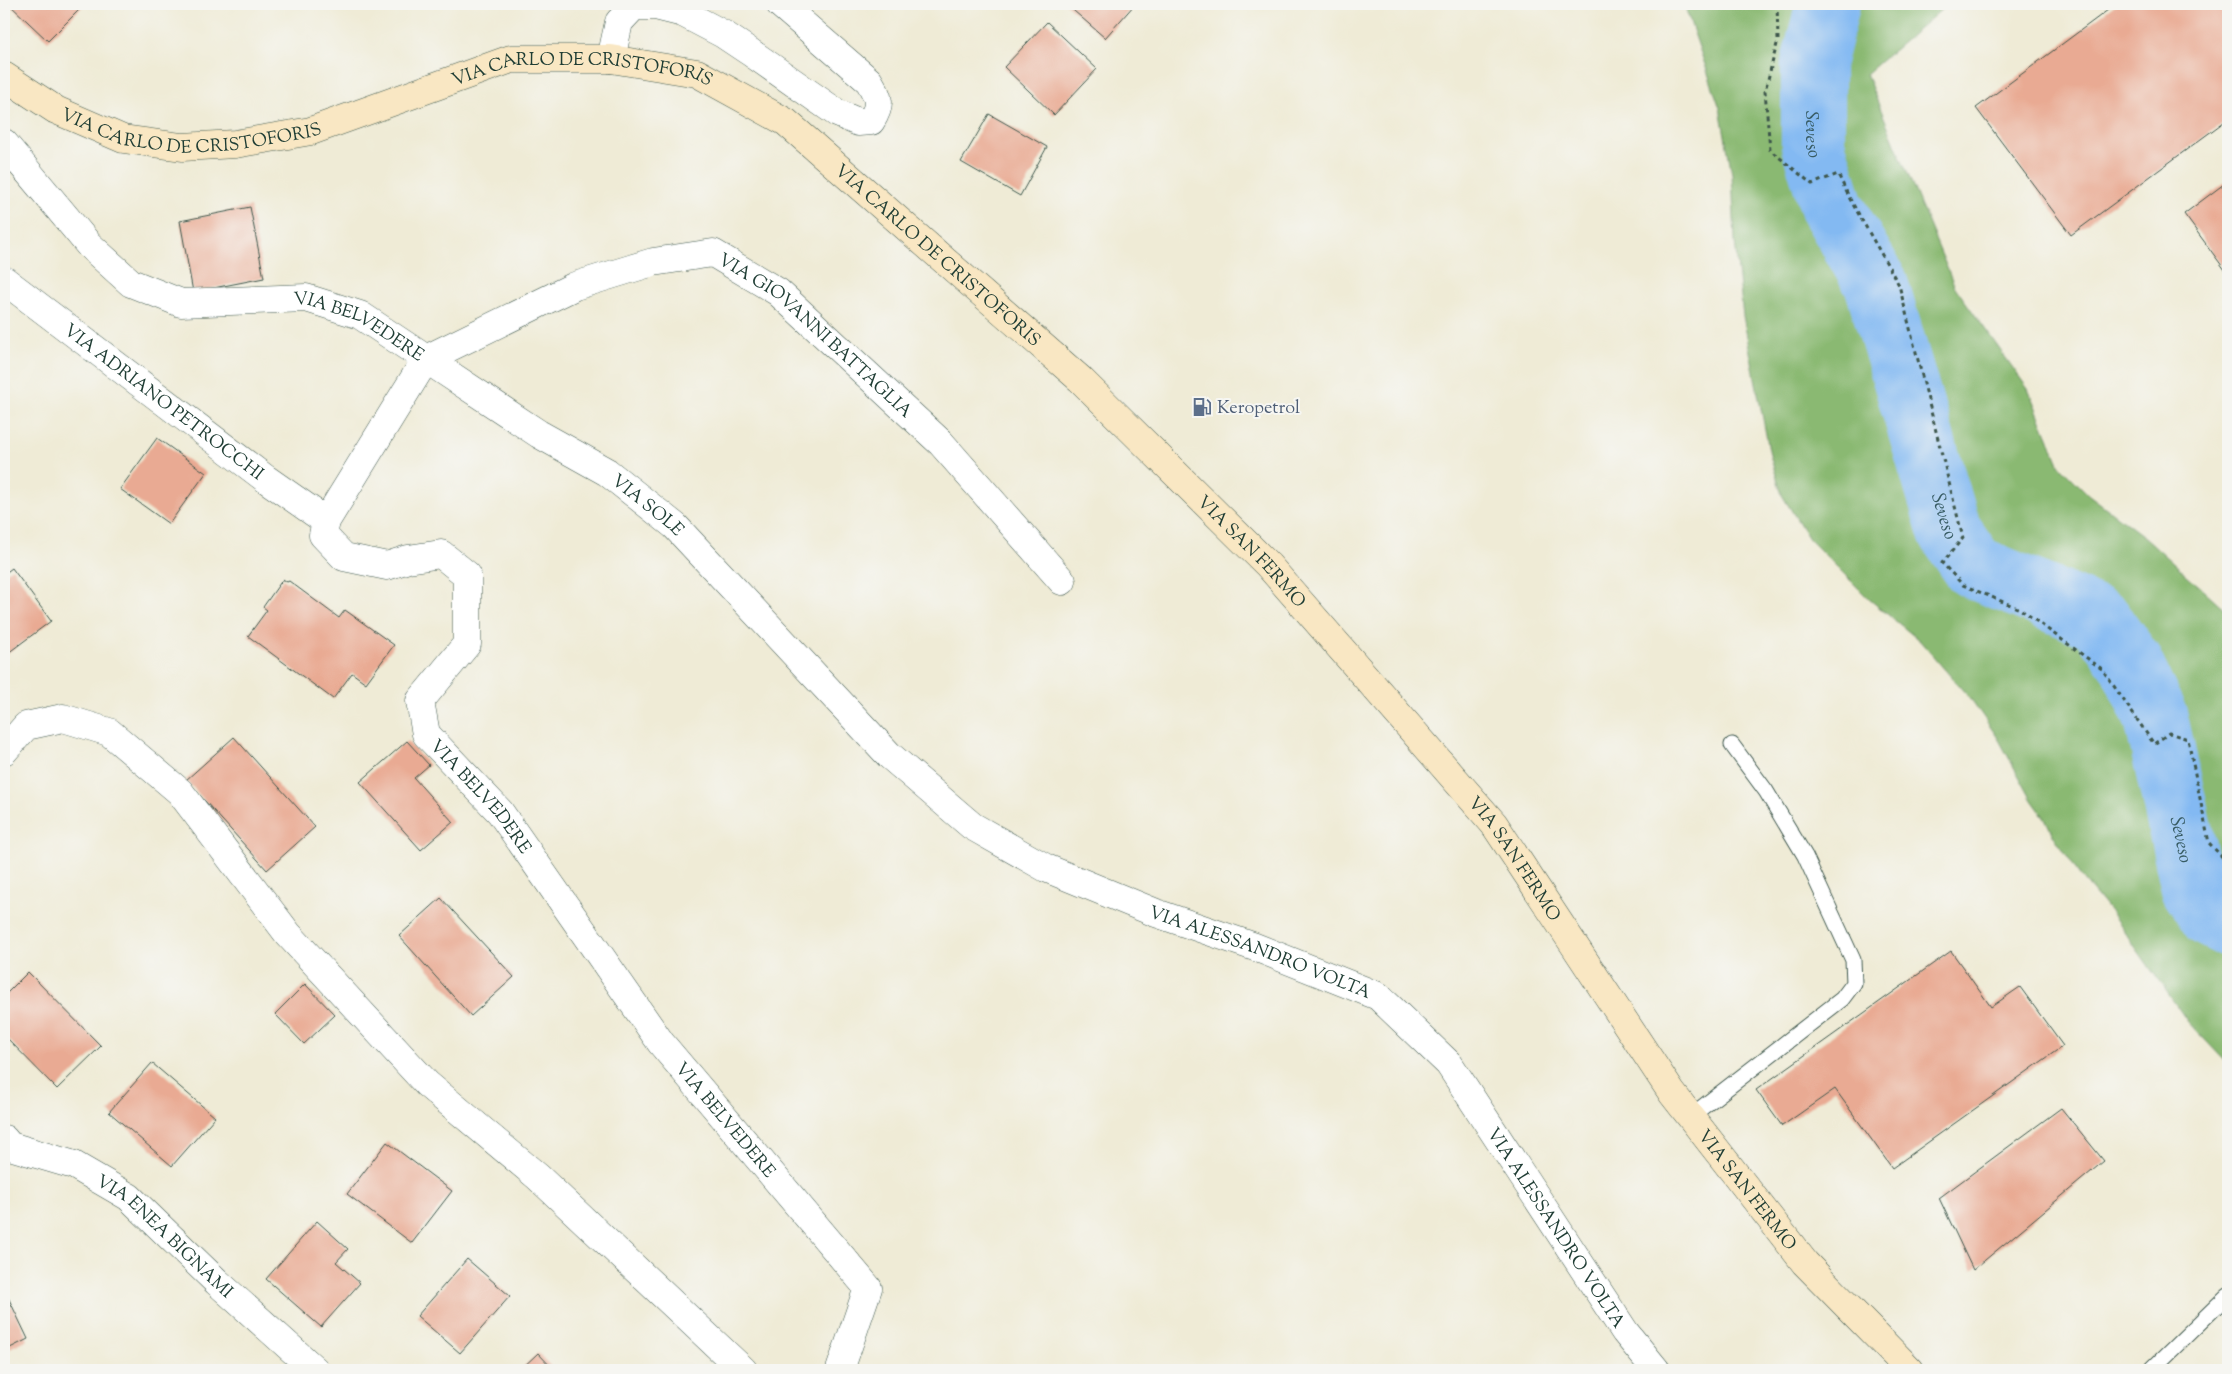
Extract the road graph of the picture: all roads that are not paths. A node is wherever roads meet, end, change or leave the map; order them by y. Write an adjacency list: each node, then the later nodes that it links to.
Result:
1 (780, 4): 2 (street)
2 (611, 59): 3 (main road, VIA CARLO DE CRISTOFORIS); 7 (main road, VIA CARLO DE CRISTOFORIS)
3 (4, 76)
4 (4, 143): 6 (street, VIA BELVEDERE)
5 (4, 280): 8 (street, VIA ADRIANO PETROCCHI)
6 (426, 360): 8 (street, VIA BELVEDERE); 9 (street, VIA GIOVANNI BATTAGLIA); 10 (street, VIA SOLE)
7 (1080, 379): 13 (main road, VIA SAN FERMO)
8 (326, 521): 18 (street, VIA BELVEDERE)
9 (1062, 581)
10 (833, 696): 19 (street, VIA ALESSANDRO VOLTA)
11 (1732, 745): 13 (lane)
12 (4, 752): 17 (street)
13 (1691, 1116): 20 (main road, VIA SAN FERMO)
14 (6, 1144): 16 (street, VIA ENEA BIGNAMI)
15 (2228, 1295): 21 (lane)
16 (312, 1367)
17 (743, 1370)
18 (840, 1370)
19 (1656, 1370)
20 (1910, 1370)
21 (2151, 1370)

